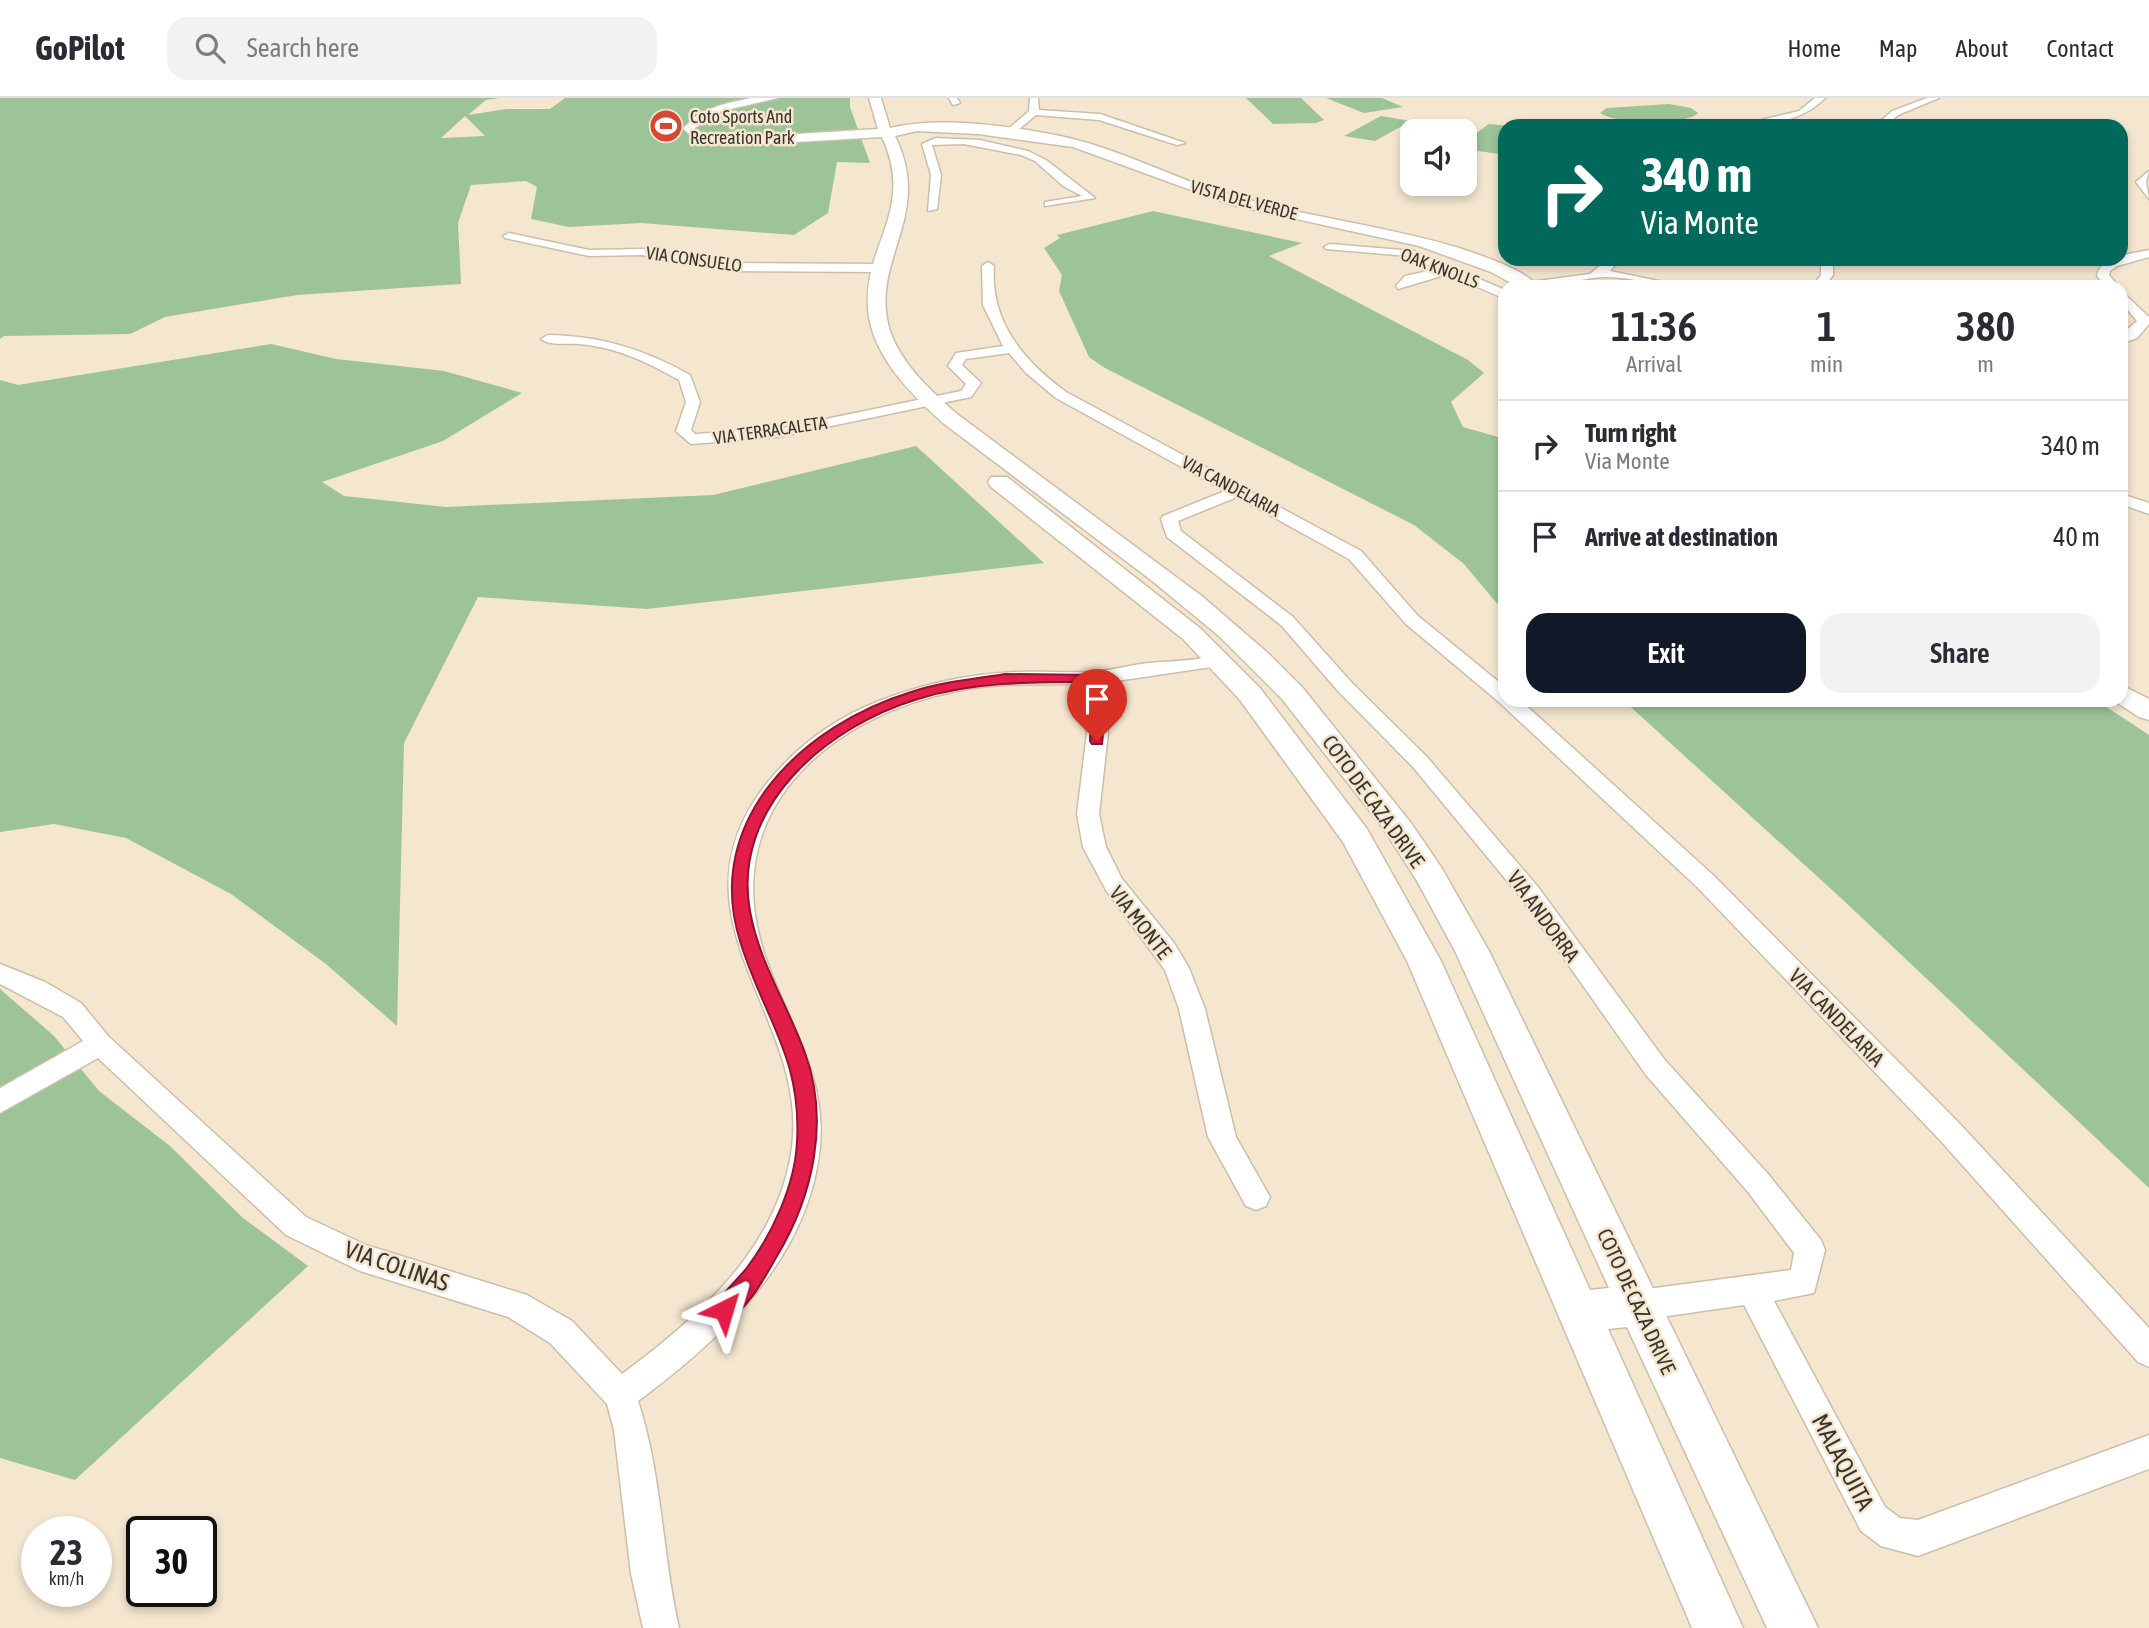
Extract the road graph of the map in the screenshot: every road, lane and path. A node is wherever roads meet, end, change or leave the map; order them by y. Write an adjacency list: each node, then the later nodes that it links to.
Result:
1 (774, 98): 10 (street)
2 (863, 98): 11 (main road, COTO DE CAZA DRIVE)
3 (875, 98): 11 (main road, COTO DE CAZA DRIVE)
4 (1034, 98): 7 (street)
5 (1821, 98): 8 (street)
6 (1935, 98): 9 (street)
7 (1034, 112): 12 (street); 14 (street)
8 (1774, 119)
9 (1888, 119)
10 (689, 128): 11 (main road, VISTA DEL VERDE)
11 (882, 131): 12 (main road, VISTA DEL VERDE); 16 (main road, COTO DE CAZA DRIVE); 29 (main road, COTO DE CAZA DRIVE)
12 (1010, 132): 13 (main road, VISTA DEL VERDE)
13 (1061, 141): 15 (street); 32 (main road, VISTA DEL VERDE)
14 (1180, 143)
15 (1022, 153): 19 (street); 20 (street)
16 (882, 166)
17 (2149, 174): 18 (street)
18 (2149, 196)
19 (1049, 204)
20 (932, 209)
21 (509, 236): 25 (street, VIA CONSUELO)
22 (1330, 247): 30 (street, OAK KNOLLS)
23 (2149, 253): 24 (street)
24 (2128, 259)
25 (863, 261): 29 (street, VIA CONSUELO); 37 (main road)
26 (988, 266): 43 (street, VIA CANDELARIA)
27 (1608, 266): 31 (street)
28 (2109, 266): 35 (street)
29 (881, 268): 45 (main road, COTO DE CAZA DRIVE)
30 (1450, 270): 36 (street); 38 (street, OAK KNOLLS)
31 (1602, 273): 33 (street); 34 (street)
32 (1518, 280)
33 (1578, 280)
34 (1642, 280)
35 (2107, 280)
36 (1402, 286)
37 (857, 289)
38 (1498, 292)
39 (2128, 301): 40 (street)
40 (2146, 318): 41 (street)
41 (2128, 337)
42 (548, 339): 46 (street, VIA TERRACALETA)
43 (1011, 349): 45 (street, VIA TERRACALETA); 47 (street, VIA CANDELARIA)
44 (872, 358): 45 (main road, COTO DE CAZA DRIVE)
45 (921, 402): 46 (street, VIA TERRACALETA); 50 (main road, COTO DE CAZA DRIVE); 61 (main road, COTO DE CAZA DRIVE)
46 (853, 417)
47 (1239, 491): 52 (street, VIA CANDELARIA); 60 (street, VIA ANDORRA)
48 (2128, 502): 49 (street)
49 (2149, 509)
50 (1211, 654): 51 (street); 62 (main road, COTO DE CAZA DRIVE)
51 (1092, 678): 59 (street, VIA MONTE); 64 (street)
52 (1498, 692)
53 (2128, 698): 55 (main road)
54 (1515, 707): 63 (street, VIA CANDELARIA)
55 (2149, 711)
56 (0, 974): 57 (street, VIA COLINAS)
57 (100, 1044): 58 (street); 64 (street, VIA COLINAS)
58 (0, 1102)
59 (1256, 1197)
60 (1753, 1292): 61 (street, VIA ANDORRA); 65 (street, MALAQUITA)
61 (1640, 1305): 62 (main road); 68 (main road, COTO DE CAZA DRIVE)
62 (1577, 1312): 67 (main road, COTO DE CAZA DRIVE)
63 (2149, 1351)
64 (620, 1395): 66 (street, VIA COLINAS)
65 (2149, 1452)
66 (662, 1628)
67 (1717, 1628)
68 (1793, 1628)

